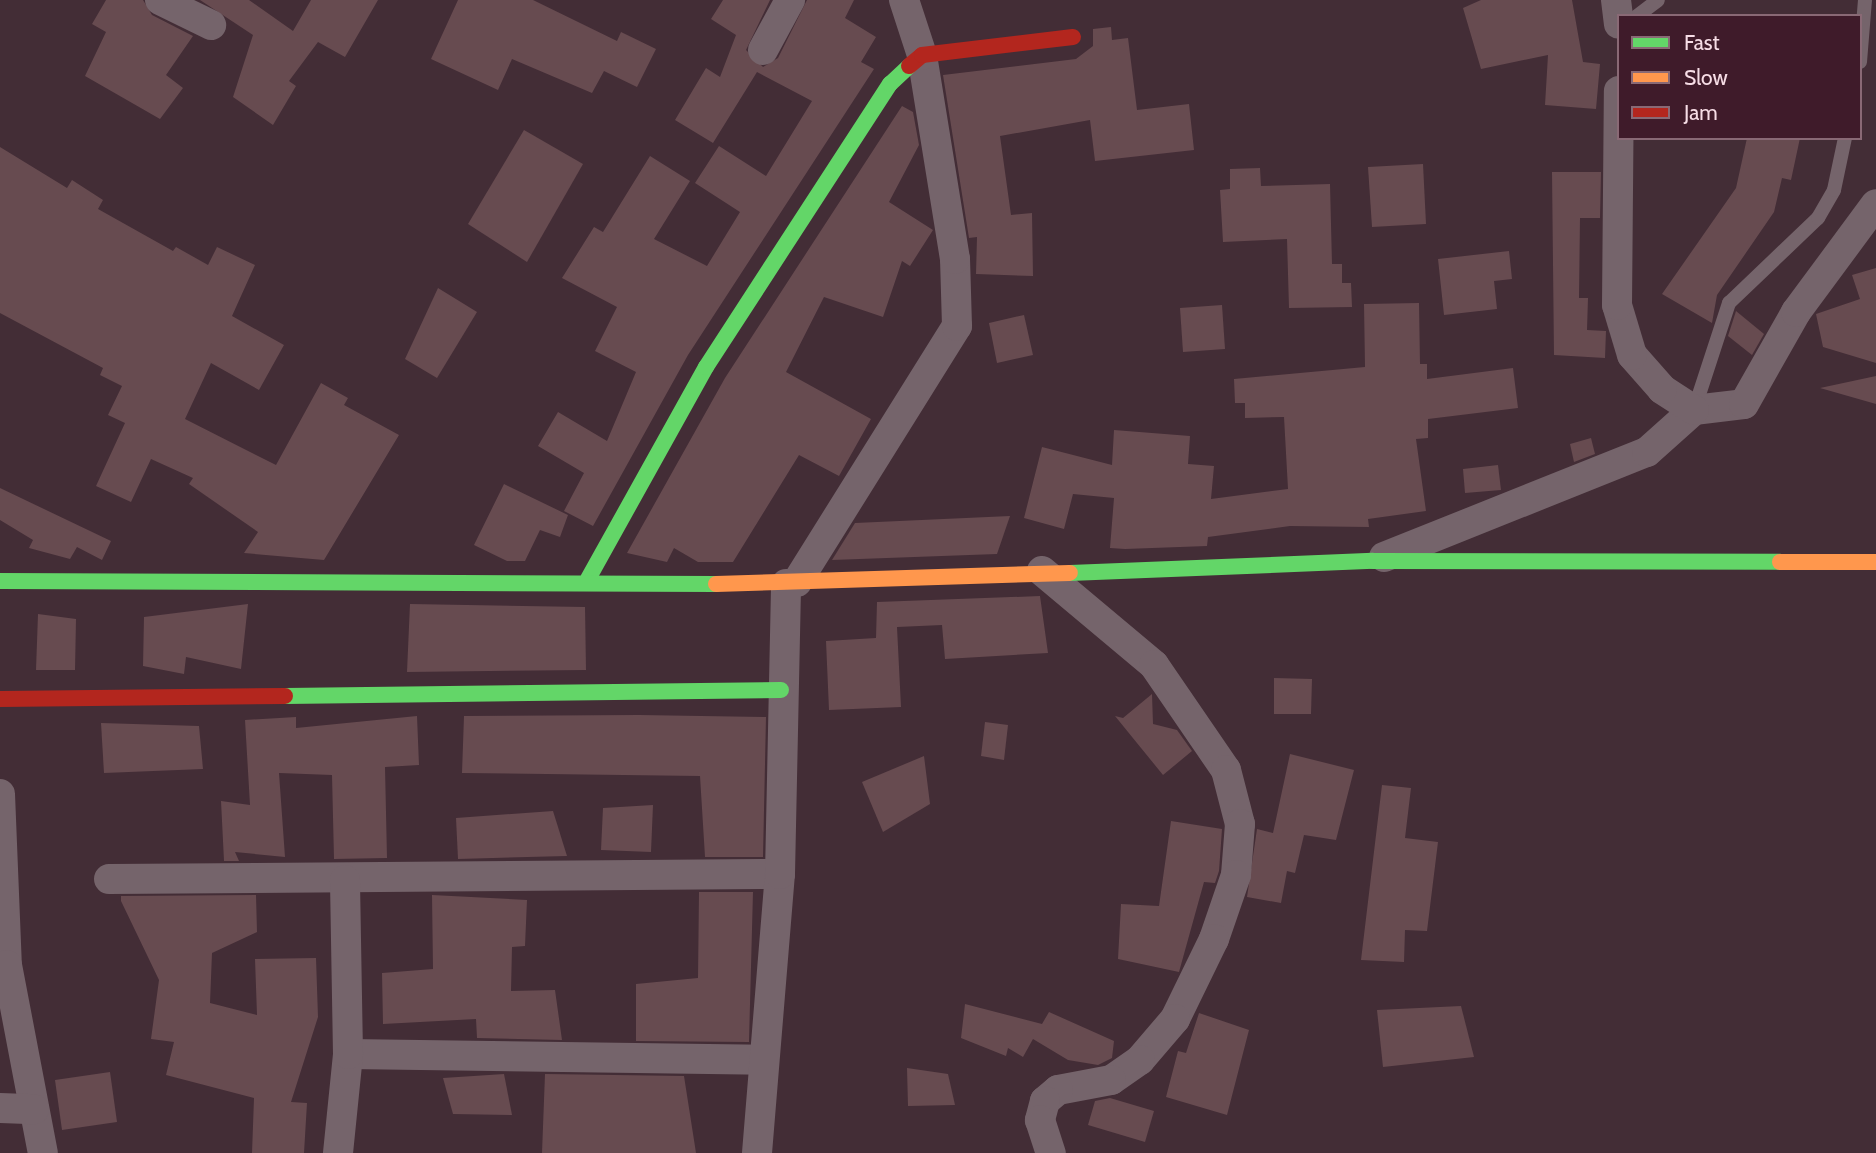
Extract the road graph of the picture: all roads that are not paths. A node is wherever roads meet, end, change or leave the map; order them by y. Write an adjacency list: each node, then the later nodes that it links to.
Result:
1 (160, 0): 7 (street)
2 (790, 0): 10 (street)
3 (904, 0): 11 (street)
4 (1658, 0): 6 (lane)
5 (1865, 0): 9 (lane)
6 (1640, 14)
7 (211, 25)
8 (1073, 37): 11 (street)
9 (1862, 37)
10 (762, 50)
11 (922, 55): 19 (street); 21 (street)
12 (1619, 140): 15 (street)
13 (1845, 140): 15 (lane)
14 (1876, 204): 15 (street)
15 (1694, 410): 16 (street)
16 (1373, 561): 17 (street); 18 (street)
17 (1876, 562)
18 (1042, 571): 21 (street); 36 (street)
19 (588, 579): 20 (street); 21 (street)
20 (0, 581)
21 (792, 583): 22 (street)
22 (781, 690): 23 (street); 25 (street)
23 (0, 699)
24 (0, 794): 28 (street)
25 (780, 874): 27 (street); 30 (street)
26 (109, 879): 27 (street)
27 (345, 880): 29 (street)
28 (4, 965): 32 (street)
29 (348, 1054): 30 (street); 34 (street)
30 (763, 1060): 35 (street)
31 (0, 1108): 32 (street)
32 (34, 1109): 33 (street)
33 (43, 1153)
34 (338, 1153)
35 (757, 1153)
36 (1051, 1153)

